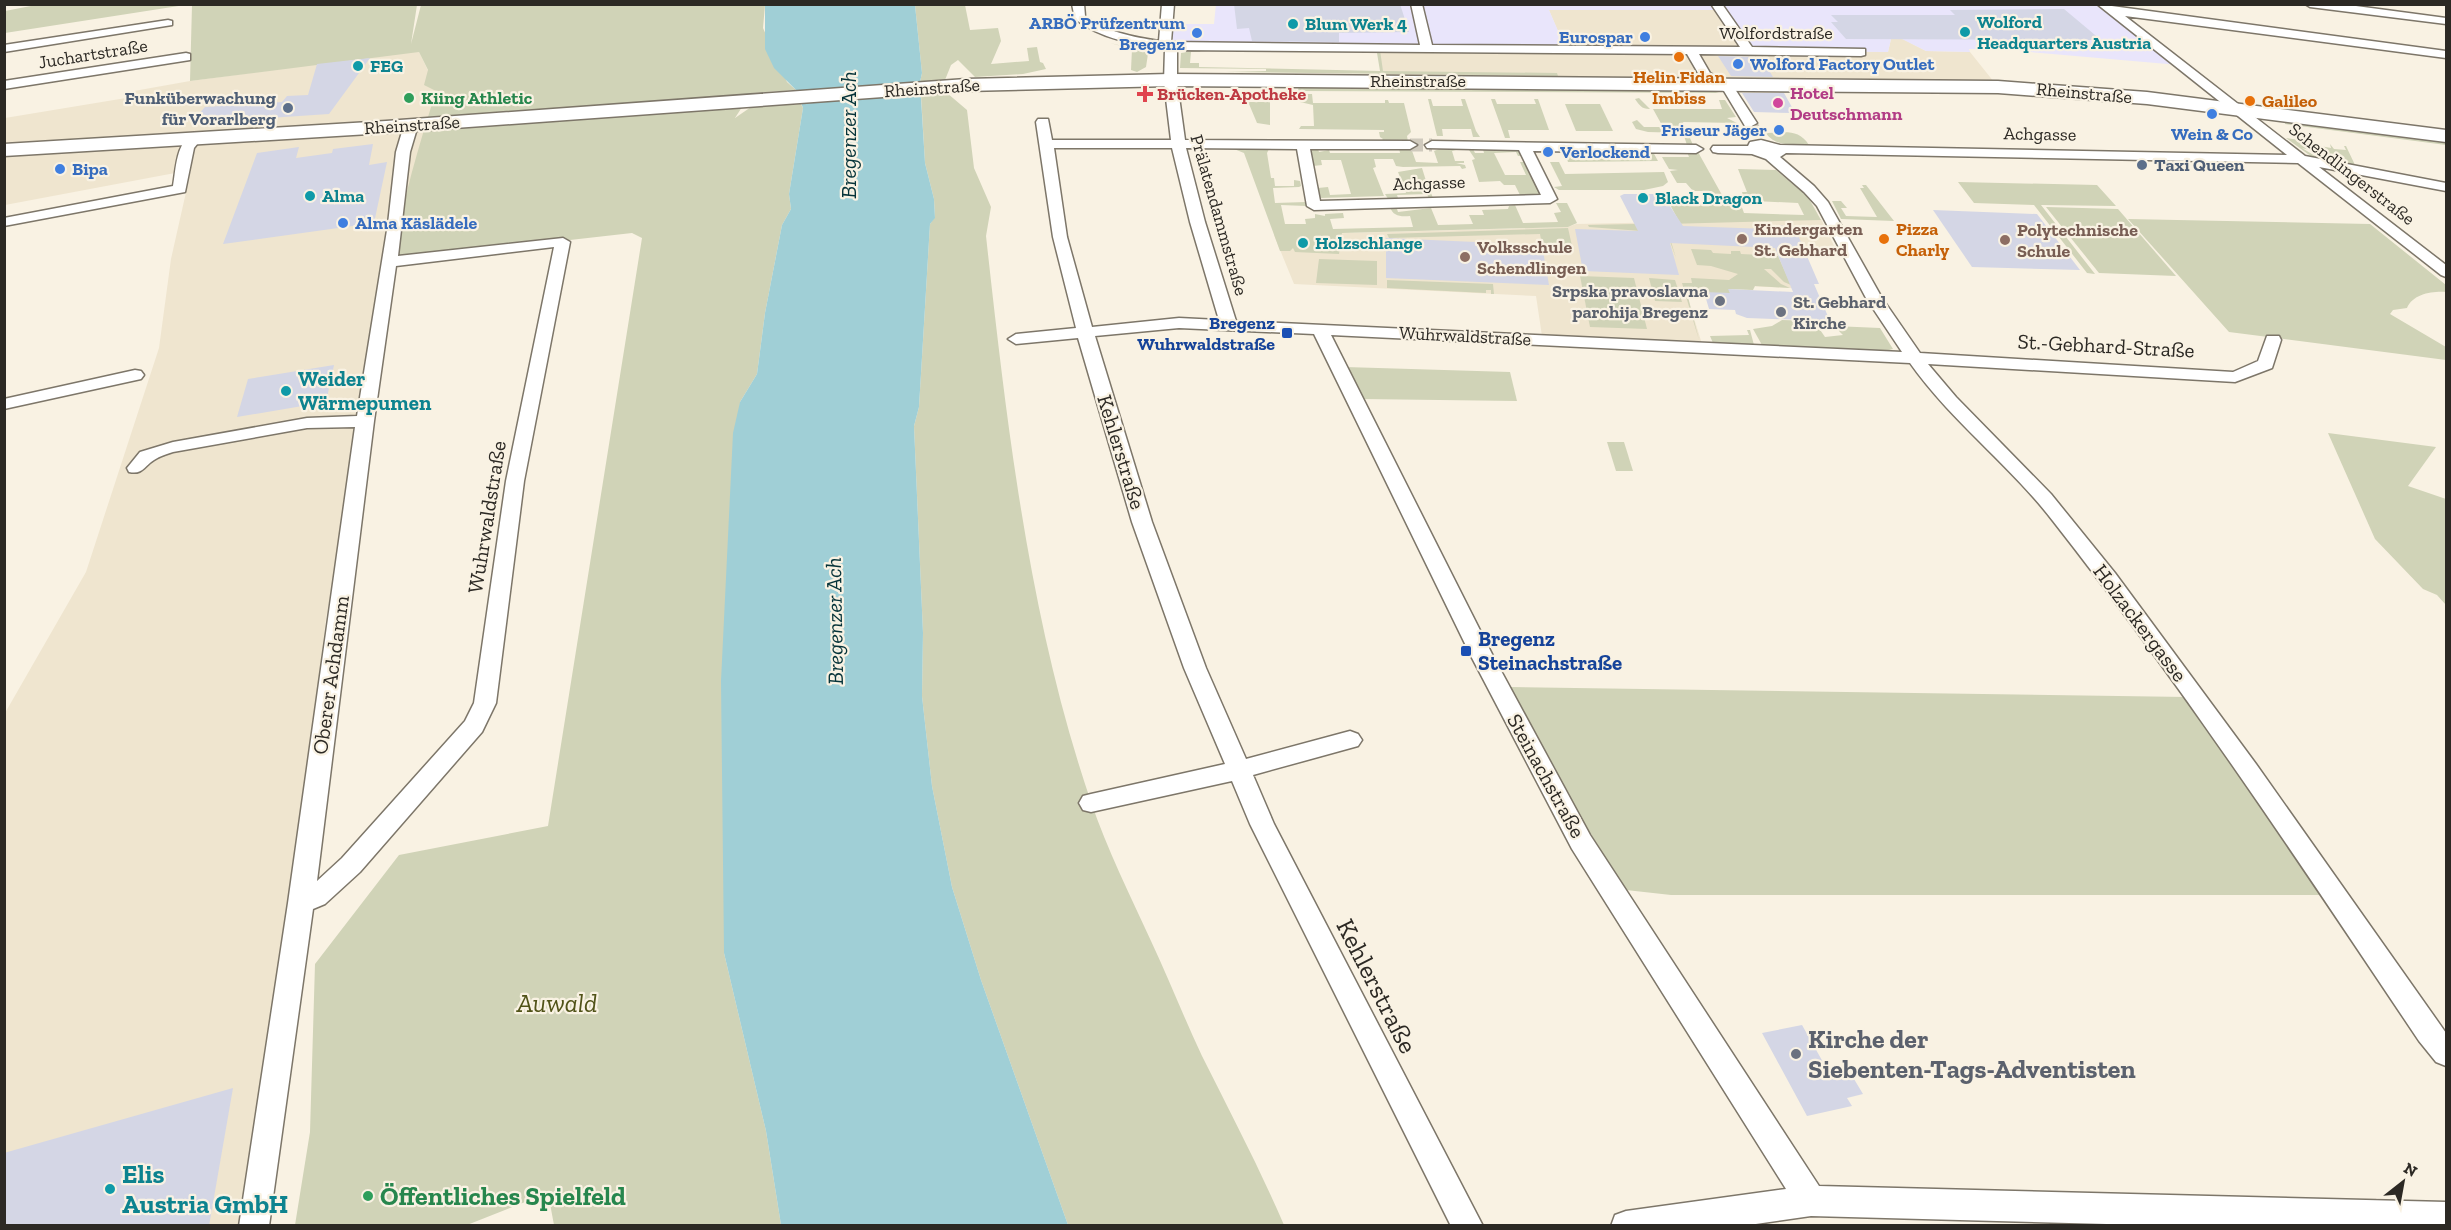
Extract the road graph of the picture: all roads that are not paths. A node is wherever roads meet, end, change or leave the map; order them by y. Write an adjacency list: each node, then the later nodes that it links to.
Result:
1 (1078, 4): 9 (street, Rheinstraße)
2 (1168, 4): 9 (street)
3 (1416, 4): 10 (street)
4 (1716, 4): 13 (street)
5 (2310, 4): 7 (street)
6 (2106, 8): 15 (street); 20 (street, Schendlingerstraße)
7 (2446, 21)
8 (168, 23): 11 (street)
9 (1168, 45): 10 (street, Rheinstraße); 17 (street, Prälatendammstraße)
10 (1427, 48): 12 (street, Rheinstraße)
11 (4, 49)
12 (1691, 50): 13 (street, Wolfordstraße); 18 (street)
13 (1748, 51): 14 (street, Wolfordstraße)
14 (1861, 51)
15 (2446, 54)
16 (186, 57): 19 (street, Juchartstraße)
17 (1170, 80): 18 (main road, Rheinstraße); 21 (main road, Rheinstraße); 26 (street, Prälatendammstraße)
18 (1718, 83): 20 (main road, Rheinstraße); 25 (street)
19 (4, 85)
20 (2234, 108): 23 (main road, Rheinstraße); 34 (street, Schendlingerstraße)
21 (411, 125): 24 (main road, Rheinstraße); 37 (street, Oberer Achdamm)
22 (1045, 133): 26 (street, Achgasse); 41 (street, Kehlerstraße)
23 (2446, 136)
24 (195, 138): 33 (main road, Rheinstraße); 36 (street)
25 (1759, 139): 32 (street, Achgasse); 34 (street, Achgasse); 44 (street, Holzackergasse)
26 (1177, 145): 27 (street, Achgasse); 39 (street, Prälatendammstraße)
27 (1303, 145): 28 (street, Achgasse); 30 (street, Achgasse)
28 (1410, 145)
29 (1432, 145): 30 (street, Achgasse)
30 (1524, 147): 31 (street, Achgasse)
31 (1696, 149)
32 (1718, 149)
33 (4, 150)
34 (2301, 159): 35 (street, Achgasse); 38 (street, Schendlingerstraße)
35 (2446, 187)
36 (4, 222)
37 (389, 262): 47 (street, Oberer Achdamm); 52 (street, Wuhrwaldstraße)
38 (2446, 272)
39 (1229, 325): 40 (street, Wuhrwaldstraße); 41 (street, Wuhrwaldstraße)
40 (1320, 330): 44 (street, Wuhrwaldstraße); 54 (street, Steinachstraße)
41 (1085, 332): 42 (street, Wuhrwaldstraße); 50 (street, Kehlerstraße)
42 (1016, 339)
43 (2273, 340): 44 (street, St.-Gebhard-Straße)
44 (1915, 358): 53 (street, Holzackergasse)
45 (135, 375): 46 (street)
46 (4, 404)
47 (365, 421): 48 (street); 52 (street, Oberer Achdamm)
48 (136, 468)
49 (1350, 740): 50 (street)
50 (1239, 770): 51 (street); 58 (street, Kehlerstraße)
51 (1092, 803)
52 (301, 903): 57 (street, Oberer Achdamm)
53 (2446, 1053)
54 (1811, 1201): 55 (street); 56 (street)
55 (2446, 1217)
56 (1734, 1218): 59 (street)
57 (254, 1226)
58 (1468, 1226)
59 (1626, 1226)

